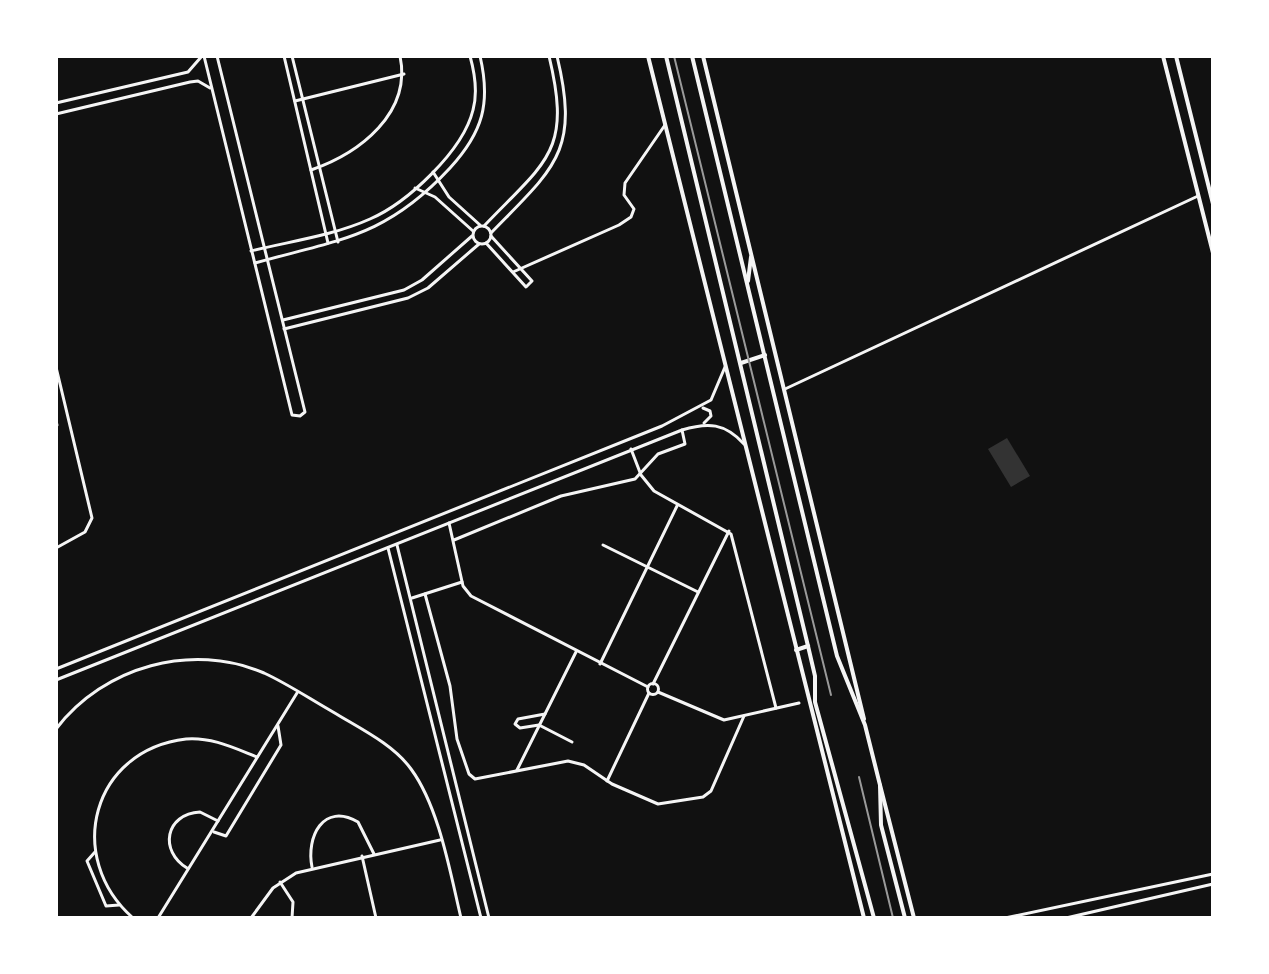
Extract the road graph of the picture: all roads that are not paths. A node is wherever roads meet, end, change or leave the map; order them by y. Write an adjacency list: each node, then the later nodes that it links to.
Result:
1 (203, 56): 19 (street); 22 (street)
2 (217, 56): 44 (street)
3 (284, 56): 21 (street)
4 (292, 56): 20 (street)
5 (400, 56): 18 (street)
6 (470, 56): 17 (street)
7 (480, 56): 16 (street)
8 (549, 56): 25 (street)
9 (557, 56): 26 (street)
10 (648, 56): 24 (main road)
11 (666, 56): 59 (main road)
12 (692, 56): 52 (main road)
13 (703, 56): 47 (main road)
14 (1163, 56): 33 (main road)
15 (1176, 56): 34 (main road)
16 (482, 64): 17 (street); 30 (street)
17 (473, 66): 29 (street)
18 (404, 74): 20 (street); 27 (street)
19 (212, 90): 23 (street); 45 (street)
20 (303, 99): 21 (street); 27 (street)
21 (294, 101): 28 (street)
22 (56, 103)
23 (56, 114)
24 (665, 125): 50 (street); 58 (main road)
25 (554, 143): 26 (street); 35 (street)
26 (562, 146): 39 (street)
27 (319, 167): 28 (street); 36 (street)
28 (311, 170): 37 (street)
29 (433, 171): 30 (street); 31 (street)
30 (438, 181): 32 (street); 35 (street)
31 (415, 188): 32 (street); 36 (street)
32 (427, 193): 38 (street); 40 (street)
33 (1198, 196): 46 (main road); 61 (street)
34 (1213, 204)
35 (482, 226): 38 (street); 39 (street)
36 (335, 232): 37 (street); 40 (street)
37 (326, 234): 43 (street); 44 (street)
38 (473, 234): 42 (street); 53 (street)
39 (491, 234): 41 (street); 50 (street)
40 (338, 242): 43 (street)
41 (486, 243): 42 (street); 51 (street)
42 (479, 244): 54 (street)
43 (329, 245): 48 (street)
44 (264, 247): 45 (street); 48 (street)
45 (251, 251): 49 (street)
46 (1213, 253)
47 (751, 257): 52 (main road); 61 (main road)
48 (267, 259): 49 (street); 55 (street)
49 (255, 263): 56 (street)
50 (521, 269): 51 (street); 51 (street)
51 (513, 272)
52 (747, 283): 57 (main road)
53 (384, 296): 54 (street); 55 (street)
54 (387, 305): 56 (street)
55 (282, 320): 56 (street)
56 (284, 329)
57 (765, 355): 59 (main road); 82 (main road)
58 (726, 364): 62 (street); 65 (main road)
59 (740, 364): 83 (main road)
60 (56, 367): 74 (street)
61 (784, 390): 81 (main road)
62 (701, 408): 63 (street); 87 (street)
63 (704, 423): 64 (street); 65 (street)
64 (682, 430): 66 (street); 67 (street)
65 (747, 447): 84 (main road)
66 (631, 449): 67 (street); 69 (street)
67 (641, 475): 68 (street); 71 (street)
68 (677, 506): 70 (street); 76 (street)
69 (449, 523): 71 (street); 72 (street)
70 (729, 531): 78 (street); 95 (street)
71 (454, 540): 77 (street)
72 (397, 544): 75 (street); 80 (street)
73 (603, 545): 76 (street)
74 (56, 548)
75 (388, 548): 88 (street); 126 (street)
76 (647, 567): 78 (street); 86 (street)
77 (462, 582): 79 (street); 85 (street)
78 (698, 592): 89 (street)
79 (425, 594): 80 (street); 104 (street)
80 (411, 598): 127 (street)
81 (836, 610): 82 (main road); 99 (main road)
82 (827, 613): 99 (main road)
83 (808, 646): 84 (main road); 106 (main road)
84 (796, 650): 106 (main road)
85 (576, 652): 86 (street); 96 (street)
86 (600, 664): 90 (street)
87 (56, 669)
88 (56, 680)
89 (653, 684): 90 (street); 92 (street)
90 (648, 687): 93 (street)
91 (298, 692): 100 (street); 101 (street); 110 (street)
92 (658, 692): 93 (street); 97 (street)
93 (649, 693): 105 (street)
94 (799, 703): 95 (street)
95 (776, 708): 97 (street)
96 (545, 714): 98 (street); 98 (street)
97 (744, 716): 105 (street)
98 (539, 725): 102 (street); 104 (street)
99 (865, 725): 107 (main road)
100 (278, 726): 103 (street); 109 (street)
101 (56, 729)
102 (572, 742)
103 (257, 757): 108 (street); 111 (street)
104 (516, 772): 105 (street)
105 (607, 781)
106 (833, 782): 128 (main road); 129 (main road)
107 (880, 785): 130 (main road); 131 (main road)
108 (218, 821): 109 (street); 115 (street)
109 (212, 831): 115 (street)
110 (440, 840): 112 (street); 125 (street)
111 (95, 852): 119 (street); 119 (street)
112 (374, 854): 113 (street); 114 (street)
113 (362, 856): 114 (street); 124 (street)
114 (312, 867): 117 (street)
115 (187, 868): 121 (street)
116 (1213, 874): 132 (street)
117 (280, 882): 122 (street); 123 (street)
118 (1213, 884): 133 (street)
119 (119, 905): 120 (street)
120 (133, 918)
121 (158, 918)
122 (251, 918)
123 (292, 918)
124 (376, 918)
125 (461, 918)
126 (481, 918)
127 (489, 918)
128 (864, 918)
129 (874, 918)
130 (905, 918)
131 (914, 918)
132 (1005, 918)
133 (1066, 918)

